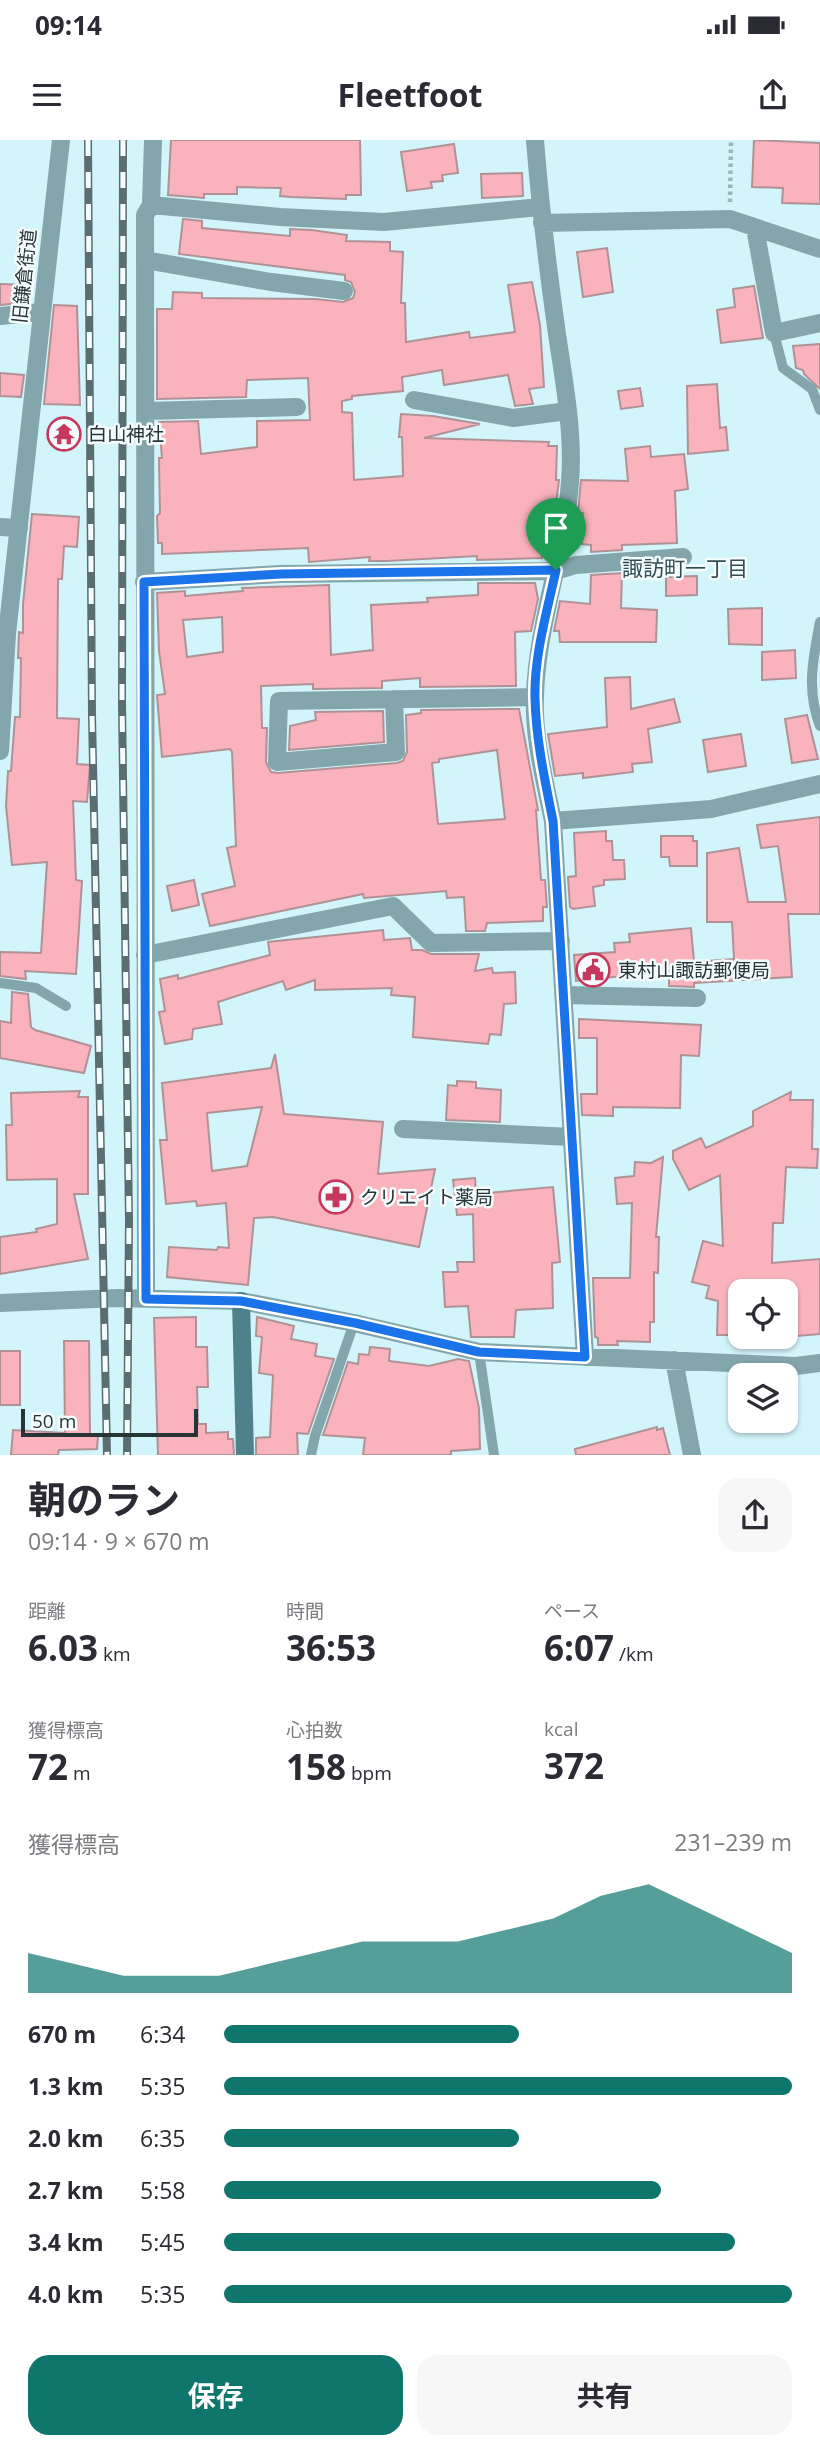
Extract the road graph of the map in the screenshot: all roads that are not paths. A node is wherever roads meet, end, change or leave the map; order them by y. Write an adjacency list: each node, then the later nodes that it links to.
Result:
1 (61, 140): 10 (street, 旧鎌倉街道)
2 (153, 140): 4 (street)
3 (535, 140): 5 (street)
4 (152, 205): 5 (street); 8 (street)
5 (541, 215): 6 (street); 18 (street)
6 (755, 228): 7 (street); 13 (street)
7 (820, 249)
8 (145, 260): 9 (street); 17 (street)
9 (344, 291)
10 (41, 312): 11 (street); 20 (street, 旧鎌倉街道)
11 (0, 316)
12 (820, 324): 13 (street)
13 (774, 333): 16 (lane)
14 (414, 400): 18 (street)
15 (297, 407): 17 (street)
16 (820, 410)
17 (146, 411): 23 (street)
18 (568, 411): 22 (street)
19 (0, 527): 20 (street)
20 (19, 528): 25 (street, 旧鎌倉街道)
21 (682, 556): 22 (street)
22 (556, 570): 23 (street); 26 (street)
23 (144, 582): 33 (street)
24 (820, 622): 28 (lane)
25 (4, 634): 29 (street, 旧鎌倉街道)
26 (535, 697): 27 (street); 31 (street)
27 (394, 699): 27 (street)
28 (820, 726)
29 (0, 751)
30 (820, 784): 31 (street)
31 (553, 821): 32 (street)
32 (561, 941): 33 (street); 35 (street)
33 (145, 955): 40 (street)
34 (0, 983): 37 (lane)
35 (564, 995): 36 (street); 39 (street)
36 (697, 998)
37 (66, 1006)
38 (403, 1129): 39 (street)
39 (572, 1137): 45 (street)
40 (146, 1299): 41 (street); 42 (street)
41 (241, 1301): 43 (street); 48 (street)
42 (0, 1303)
43 (355, 1323): 44 (street); 49 (lane)
44 (479, 1352): 45 (street); 50 (lane)
45 (585, 1357): 46 (street)
46 (674, 1360): 47 (street); 51 (street)
47 (820, 1363)
48 (245, 1455)
49 (311, 1455)
50 (494, 1455)
51 (692, 1455)

